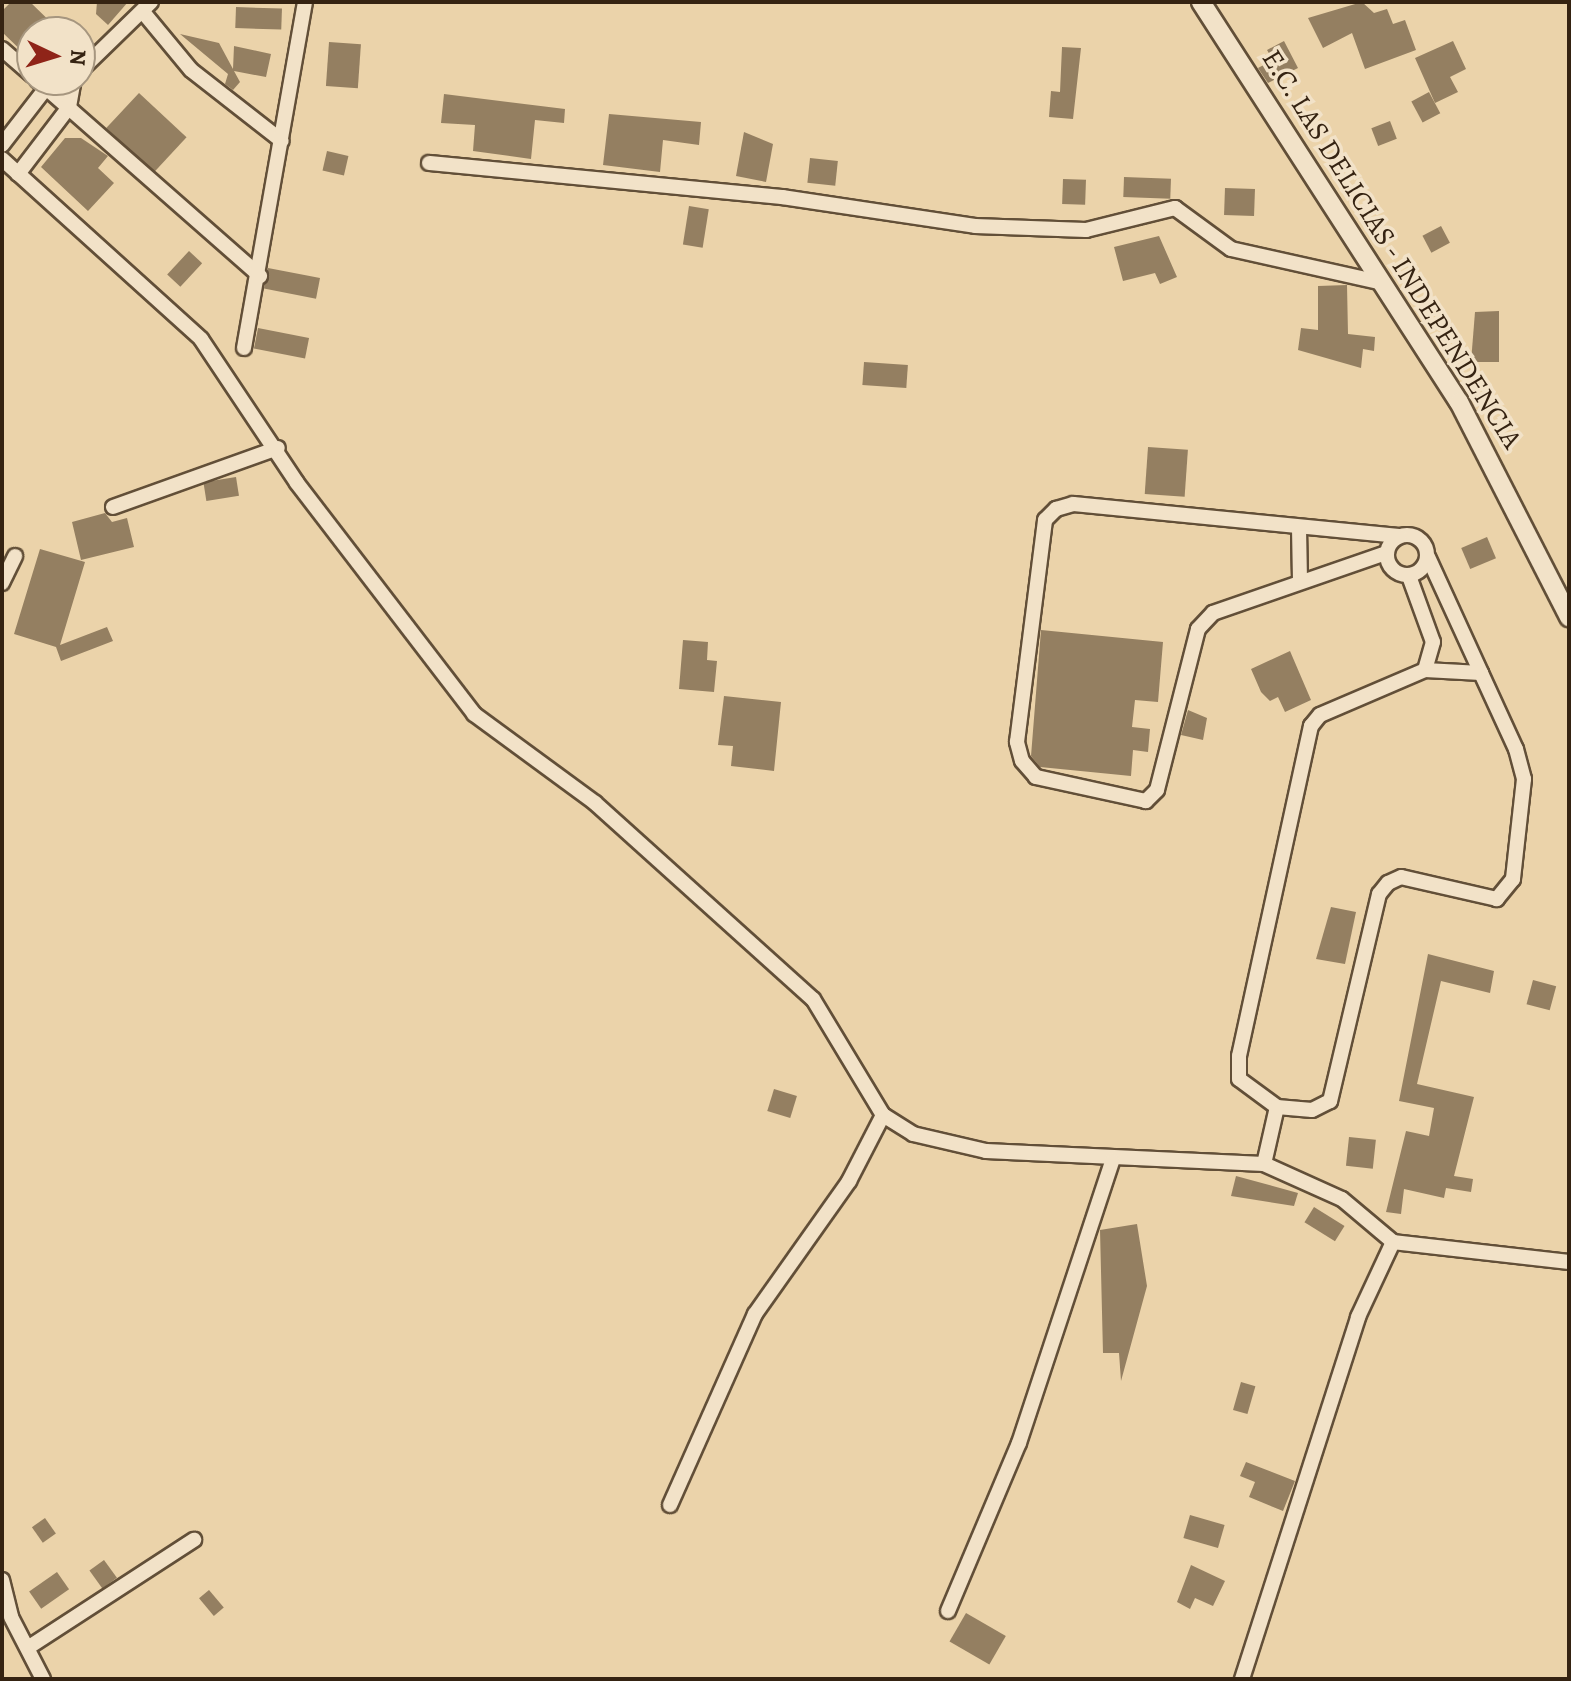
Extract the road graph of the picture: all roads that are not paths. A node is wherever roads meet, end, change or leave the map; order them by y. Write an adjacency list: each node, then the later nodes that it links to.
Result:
1 (305, 2): 9 (street)
2 (1201, 2): 15 (street, E.C. LAS DELICIAS - INDEPENDENCIA)
3 (147, 7): 4 (street); 9 (street)
4 (96, 56)
5 (34, 96): 10 (street)
6 (56, 96): 8 (street)
7 (71, 96): 8 (street)
8 (69, 107): 13 (street); 14 (street)
9 (282, 141): 14 (street)
10 (2, 145)
11 (2, 159): 13 (street)
12 (429, 163): 15 (street)
13 (18, 174): 17 (street)
14 (260, 276): 16 (street)
15 (1379, 282): 27 (street, E.C. LAS DELICIAS - INDEPENDENCIA)
16 (244, 348)
17 (278, 448): 18 (street); 31 (street)
18 (113, 507)
19 (1299, 528): 20 (street); 25 (street); 25 (street)
20 (1399, 536): 21 (street); 23 (street)
21 (1386, 553): 24 (street); 25 (street)
22 (15, 556): 26 (street)
23 (1428, 557): 24 (street); 29 (street)
24 (1409, 576): 28 (street)
25 (1300, 579)
26 (2, 583)
27 (1569, 617)
28 (1425, 670): 29 (street); 30 (street)
29 (1481, 673): 30 (street)
30 (1277, 1107): 33 (street)
31 (883, 1115): 32 (street); 36 (street)
32 (1112, 1161): 33 (street); 39 (street)
33 (1264, 1164): 34 (street)
34 (1393, 1242): 35 (street); 42 (street)
35 (1569, 1262)
36 (670, 1505)
37 (194, 1540): 40 (street)
38 (2, 1580): 40 (street)
39 (948, 1611)
40 (29, 1647): 41 (street)
41 (43, 1679)
42 (1242, 1679)

